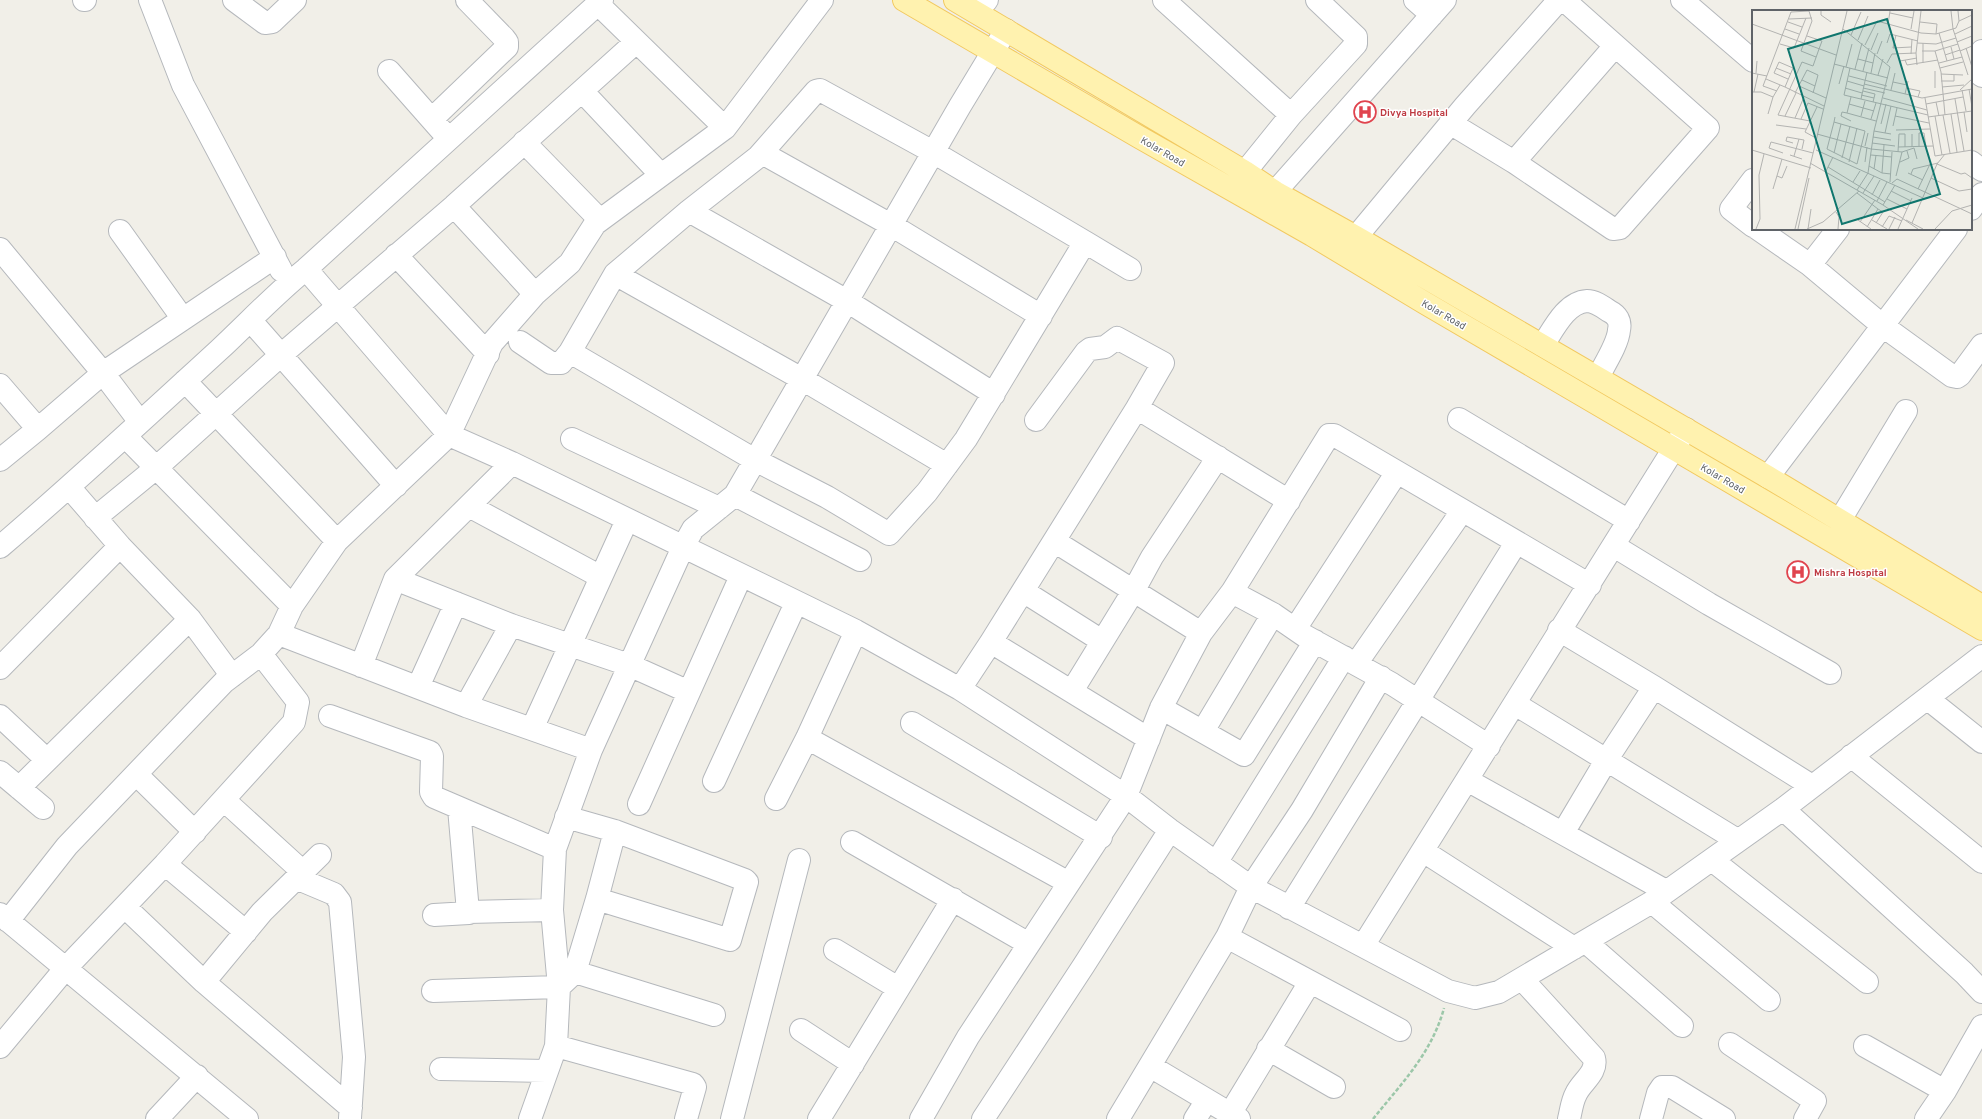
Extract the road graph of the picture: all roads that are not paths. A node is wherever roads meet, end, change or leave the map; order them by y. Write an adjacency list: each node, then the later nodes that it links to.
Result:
1 (150, 0): 56 (street)
2 (234, 0): 3 (street)
3 (295, 0)
4 (467, 0): 27 (street)
5 (822, 0): 29 (street)
6 (904, 0): 21 (main road, Kolar Road)
7 (955, 0): 15 (main road)
8 (1317, 0): 26 (street)
9 (1415, 0): 16 (street)
10 (1559, 0): 28 (street)
11 (1564, 0): 19 (street)
12 (1682, 0): 22 (street)
13 (1168, 1): 26 (street)
14 (600, 2): 18 (street); 30 (street)
15 (981, 6): 17 (main road)
16 (1438, 8): 40 (street)
17 (1006, 30): 21 (street); 37 (main road)
18 (636, 42): 25 (street); 29 (street)
19 (1614, 46): 34 (street); 34 (street)
20 (1982, 51): 24 (street)
21 (993, 52): 32 (street); 91 (main road, Kolar Road)
22 (1752, 60)
23 (389, 71): 27 (street)
24 (1982, 76)
25 (582, 91): 31 (street); 38 (street)
26 (1292, 115): 37 (street)
27 (432, 119): 30 (street)
28 (1450, 123): 34 (street); 52 (street)
29 (725, 128): 38 (street)
30 (450, 139): 59 (street)
31 (524, 142): 42 (street); 45 (street)
32 (933, 152): 33 (street); 46 (street); 53 (street)
33 (762, 153): 44 (street); 46 (street)
34 (1514, 162)
35 (1972, 163): 36 (street)
36 (1982, 170)
37 (1245, 172): 40 (main road)
38 (660, 175): 45 (street)
39 (1752, 181): 47 (street)
40 (1275, 192): 52 (main road)
41 (1982, 194): 43 (street)
42 (454, 206): 55 (street); 62 (street)
43 (1972, 208)
44 (689, 211): 60 (street); 63 (street)
45 (600, 220): 62 (street)
46 (891, 225): 63 (street); 65 (street)
47 (1752, 225)
48 (1759, 230): 57 (street)
49 (1837, 230): 57 (street)
50 (1955, 230): 68 (street)
51 (120, 231): 66 (street)
52 (1356, 237): 70 (main road)
53 (1085, 242): 58 (street); 65 (street)
54 (0, 249): 75 (street)
55 (396, 255): 64 (street); 73 (street)
56 (275, 257): 61 (street); 66 (street)
57 (1810, 266): 68 (street)
58 (1130, 269)
59 (306, 270): 61 (street); 64 (street)
60 (615, 274): 72 (street); 77 (street)
61 (289, 283): 67 (street)
62 (535, 294): 73 (street)
63 (847, 301): 77 (street); 80 (street)
64 (338, 306): 74 (street); 89 (street)
65 (1041, 316): 80 (street)
66 (183, 319): 75 (street)
67 (251, 321): 74 (street); 78 (street)
68 (1883, 326): 71 (street); 99 (street)
69 (520, 342): 72 (street)
70 (1543, 345): 76 (main road); 76 (street)
71 (1982, 345)
72 (570, 352): 94 (street)
73 (488, 354): 89 (street)
74 (281, 355): 83 (street); 100 (street)
75 (103, 373): 86 (street); 87 (street)
76 (1598, 377): 88 (main road)
77 (802, 379): 94 (street); 96 (street)
78 (185, 381): 83 (street); 87 (street)
79 (0, 385): 86 (street)
80 (994, 394): 96 (street)
81 (1136, 408): 85 (street); 92 (street); 111 (street)
82 (1906, 411): 109 (street)
83 (216, 413): 97 (street); 110 (street)
84 (1459, 419): 108 (street)
85 (1036, 420)
86 (38, 429): 93 (street)
87 (132, 429): 97 (street); 101 (street)
88 (1686, 429): 91 (street); 99 (main road)
89 (449, 435): 95 (street); 100 (street)
90 (572, 439): 102 (street)
91 (1673, 449): 108 (street); 133 (main road, Kolar Road)
92 (1218, 457): 103 (street); 122 (street)
93 (0, 460)
94 (755, 460): 96 (street); 102 (street)
95 (512, 463): 104 (street); 107 (street)
96 (947, 464)
97 (156, 468): 106 (street); 127 (street)
98 (1397, 472): 103 (street); 105 (street); 132 (street)
99 (1768, 477): 109 (main road)
100 (396, 486): 110 (street)
101 (69, 487): 106 (street); 115 (street)
102 (727, 501): 116 (street); 117 (street)
103 (1289, 501): 124 (street)
104 (469, 506): 119 (street); 120 (street)
105 (1462, 510): 112 (street); 144 (street)
106 (95, 518): 113 (street)
107 (627, 520): 116 (street); 119 (street)
108 (1629, 520): 114 (street)
109 (1840, 520): 128 (main road)
110 (337, 541): 127 (street)
111 (1054, 541): 122 (street); 123 (street)
112 (1516, 542): 121 (street); 157 (street)
113 (120, 546): 130 (street); 147 (street)
114 (1614, 546): 121 (street); 148 (street)
115 (0, 547)
116 (683, 547): 118 (street); 145 (street)
117 (860, 560)
118 (741, 576): 126 (street); 155 (street)
119 (601, 577): 141 (street)
120 (395, 579): 125 (street); 146 (street)
121 (1590, 585): 134 (street)
122 (1134, 590): 136 (street); 138 (street)
123 (1023, 591): 138 (street); 140 (street)
124 (1232, 592): 129 (street); 136 (street)
125 (456, 603): 131 (street); 151 (street)
126 (796, 603): 135 (street); 179 (street)
127 (292, 606): 137 (street)
128 (1982, 606)
129 (1273, 614): 132 (street); 165 (street)
130 (190, 619): 149 (street); 174 (street)
131 (511, 625): 141 (street); 159 (street)
132 (1295, 629): 139 (street)
133 (1982, 629)
134 (1559, 630): 152 (street); 158 (street)
135 (856, 631): 153 (street); 166 (street)
136 (1202, 633): 160 (street)
137 (279, 634): 142 (street); 146 (street)
138 (1102, 641): 154 (street)
139 (1315, 641): 144 (street); 171 (street)
140 (991, 642): 153 (street); 154 (street)
141 (570, 645): 145 (street); 164 (street)
142 (261, 654): 149 (street); 184 (street)
143 (1982, 656): 156 (street)
144 (1350, 661): 150 (street); 176 (street)
145 (629, 665): 155 (street); 170 (street)
146 (361, 666): 151 (street)
147 (0, 668)
148 (1830, 673)
149 (232, 676): 177 (street)
150 (1381, 677): 157 (street); 207 (street)
151 (418, 687): 159 (street)
152 (1654, 687): 173 (street); 180 (street)
153 (960, 689): 182 (street)
154 (1072, 691): 167 (street)
155 (689, 692): 185 (street)
156 (1928, 699): 168 (street); 172 (street)
157 (1419, 700): 169 (street); 212 (street)
158 (1515, 704): 169 (street); 173 (street)
159 (466, 706): 164 (street)
160 (1160, 708): 165 (street); 167 (street)
161 (0, 716): 174 (street)
162 (330, 716): 187 (street)
163 (912, 723): 194 (street)
164 (532, 729): 170 (street)
165 (1203, 731): 171 (street)
166 (807, 738): 183 (street); 206 (street)
167 (1149, 738): 182 (street)
168 (1982, 742)
169 (1488, 746): 178 (street)
170 (591, 750): 189 (street)
171 (1244, 755): 176 (street)
172 (1851, 756): 180 (street); 202 (street)
173 (1607, 759): 193 (street); 195 (street)
174 (47, 760): 181 (street)
175 (0, 772): 181 (street)
176 (1273, 772): 203 (street)
177 (136, 774): 192 (street); 216 (street)
178 (1467, 780): 193 (street); 198 (street)
179 (714, 781)
180 (1812, 786): 188 (street)
181 (18, 788): 186 (street)
182 (1126, 796): 190 (street); 194 (street)
183 (776, 799)
184 (224, 800): 192 (street); 205 (street)
185 (639, 804)
186 (43, 808)
187 (458, 808): 197 (street); 214 (street)
188 (1783, 809): 195 (street); 232 (street)
189 (566, 817): 191 (street); 197 (street)
190 (1170, 830): 203 (street); 262 (street)
191 (615, 831): 209 (street); 209 (street)
192 (195, 832): 204 (street)
193 (1563, 833): 208 (street)
194 (1101, 837): 206 (street)
195 (1737, 840): 201 (street)
196 (852, 842): 210 (street)
197 (555, 849): 213 (street)
198 (1423, 851): 220 (street); 221 (street)
199 (320, 855): 205 (street)
200 (799, 860): 259 (street)
201 (1712, 860): 208 (street); 228 (street)
202 (1982, 862)
203 (1216, 863): 207 (street)
204 (166, 864): 211 (street); 217 (street)
205 (299, 875): 217 (street); 252 (street)
206 (1069, 883): 219 (street)
207 (1251, 887): 212 (street); 218 (street)
208 (1659, 897): 220 (street); 233 (street)
209 (597, 898): 224 (street)
210 (953, 899): 219 (street); 230 (street)
211 (125, 906): 223 (street); 226 (street)
212 (1289, 908): 221 (street)
213 (552, 910): 214 (street); 229 (street)
214 (470, 912): 215 (street)
215 (434, 915)
216 (4, 918): 223 (street)
217 (246, 932): 226 (street)
218 (1227, 937): 227 (street); 245 (street)
219 (1029, 944): 261 (street)
220 (1580, 945): 225 (street); 235 (street)
221 (1363, 946): 225 (street)
222 (835, 950): 230 (street)
223 (66, 969): 242 (street); 248 (street)
224 (575, 972): 229 (street); 234 (street)
225 (1522, 979): 265 (street)
226 (204, 982): 252 (street)
227 (1310, 982): 238 (street); 243 (street)
228 (1867, 982)
229 (559, 987): 231 (street); 240 (street)
230 (898, 988): 244 (street)
231 (433, 991)
232 (1982, 992)
233 (1769, 1000)
234 (714, 1014)
235 (1682, 1026)
236 (1982, 1026): 250 (street)
237 (801, 1030): 244 (street)
238 (1400, 1030)
239 (1730, 1044): 268 (street)
240 (556, 1046): 247 (street); 258 (street)
241 (1866, 1046): 250 (street)
242 (0, 1047)
243 (1268, 1049): 249 (street); 253 (street)
244 (854, 1064): 260 (street)
245 (1150, 1066): 251 (street); 263 (street)
246 (441, 1068): 247 (street)
247 (546, 1071): 257 (street)
248 (197, 1076): 255 (street); 256 (street)
249 (1334, 1087)
250 (1945, 1092): 254 (street)
251 (1207, 1100): 253 (street); 264 (street)
252 (350, 1114)
253 (1235, 1116)
254 (1932, 1117)
255 (157, 1119)
256 (247, 1119)
257 (530, 1119)
258 (686, 1119)
259 (732, 1119)
260 (819, 1119)
261 (921, 1119)
262 (983, 1119)
263 (1118, 1119)
264 (1195, 1119)
265 (1570, 1119)
266 (1651, 1119): 267 (street)
267 (1724, 1119)
268 (1805, 1119)

